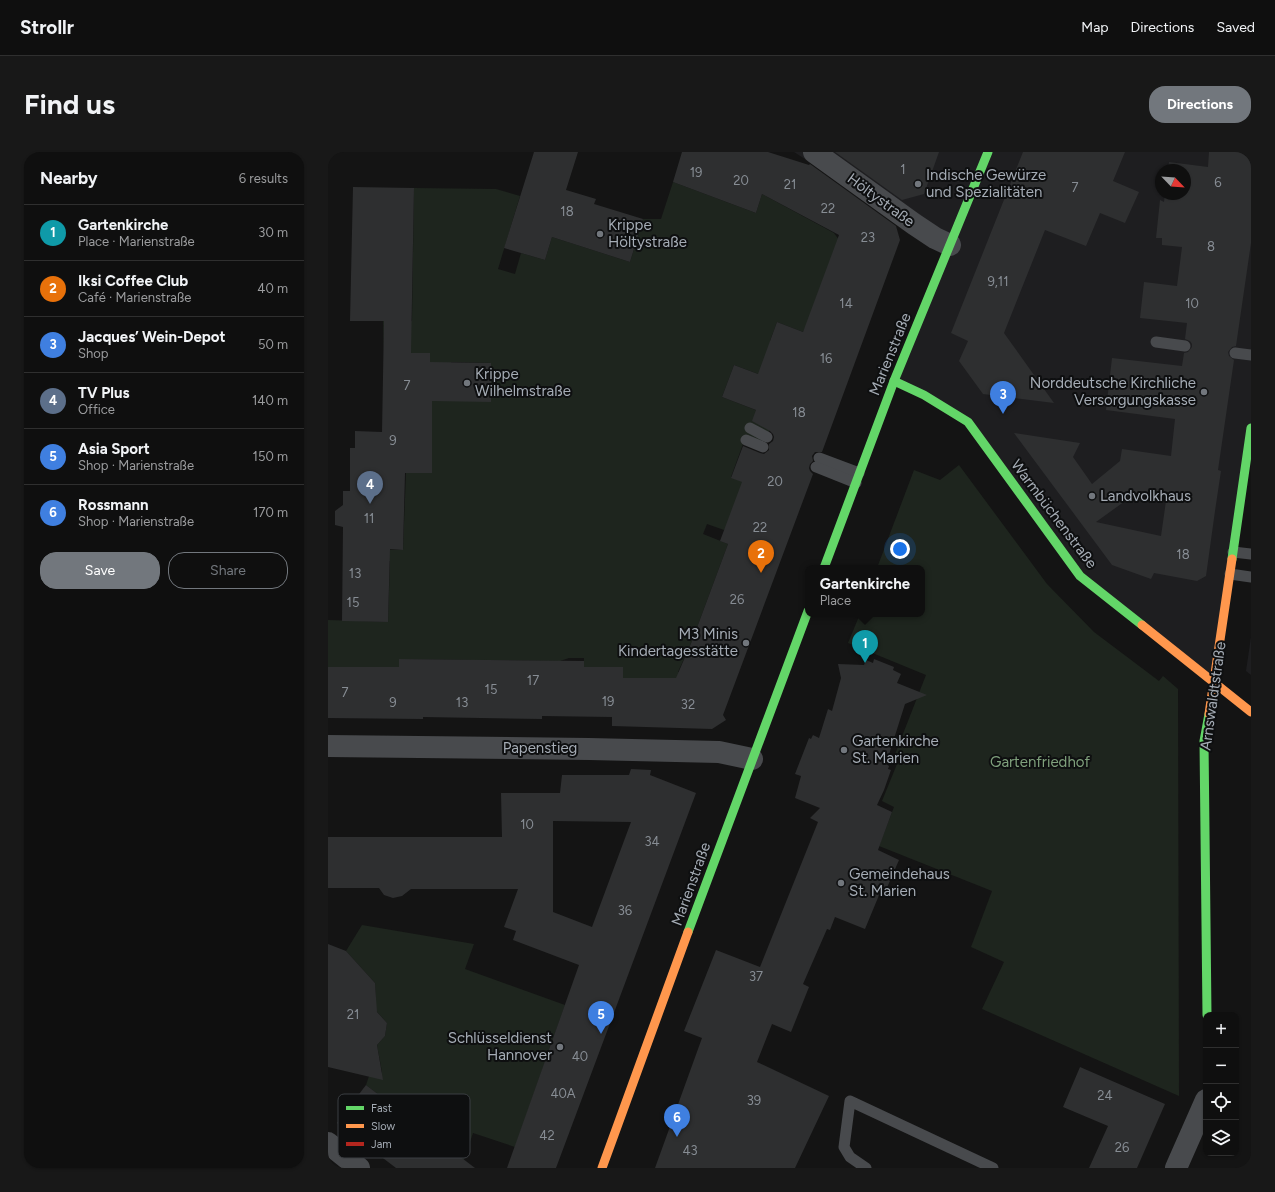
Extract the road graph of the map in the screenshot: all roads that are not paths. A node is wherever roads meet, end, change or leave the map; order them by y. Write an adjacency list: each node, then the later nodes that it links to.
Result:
1 (814, 152): 3 (street, Höltystraße)
2 (988, 152): 3 (street, Marienstraße)
3 (950, 245): 8 (street, Marienstraße)
4 (1156, 342): 5 (lane)
5 (1184, 346)
6 (1235, 353): 7 (lane)
7 (1251, 355)
8 (894, 381): 13 (street, Marienstraße); 20 (street, Warmbüchenstraße)
9 (750, 428): 11 (lane)
10 (1251, 428): 14 (street, Arnswaldtstraße)
11 (746, 440)
12 (818, 462): 13 (lane)
13 (857, 478): 16 (street, Marienstraße)
14 (1233, 552): 15 (lane); 17 (street, Arnswaldtstraße)
15 (1251, 554)
16 (825, 565)
17 (1230, 574): 18 (lane); 20 (street, Arnswaldtstraße)
18 (1251, 577)
19 (805, 617): 23 (street, Marienstraße)
20 (1214, 683): 21 (street, Warmbüchenstraße); 24 (street, Arnswaldtstraße)
21 (1251, 712)
22 (328, 746): 23 (street, Papenstieg)
23 (752, 758): 30 (street, Marienstraße)
24 (1208, 1012)
25 (1203, 1107): 33 (street)
26 (328, 1143): 27 (street)
27 (338, 1151)
28 (347, 1158): 29 (street)
29 (359, 1168)
30 (602, 1168)
31 (866, 1168): 32 (lane)
32 (993, 1168)
33 (1176, 1168)

